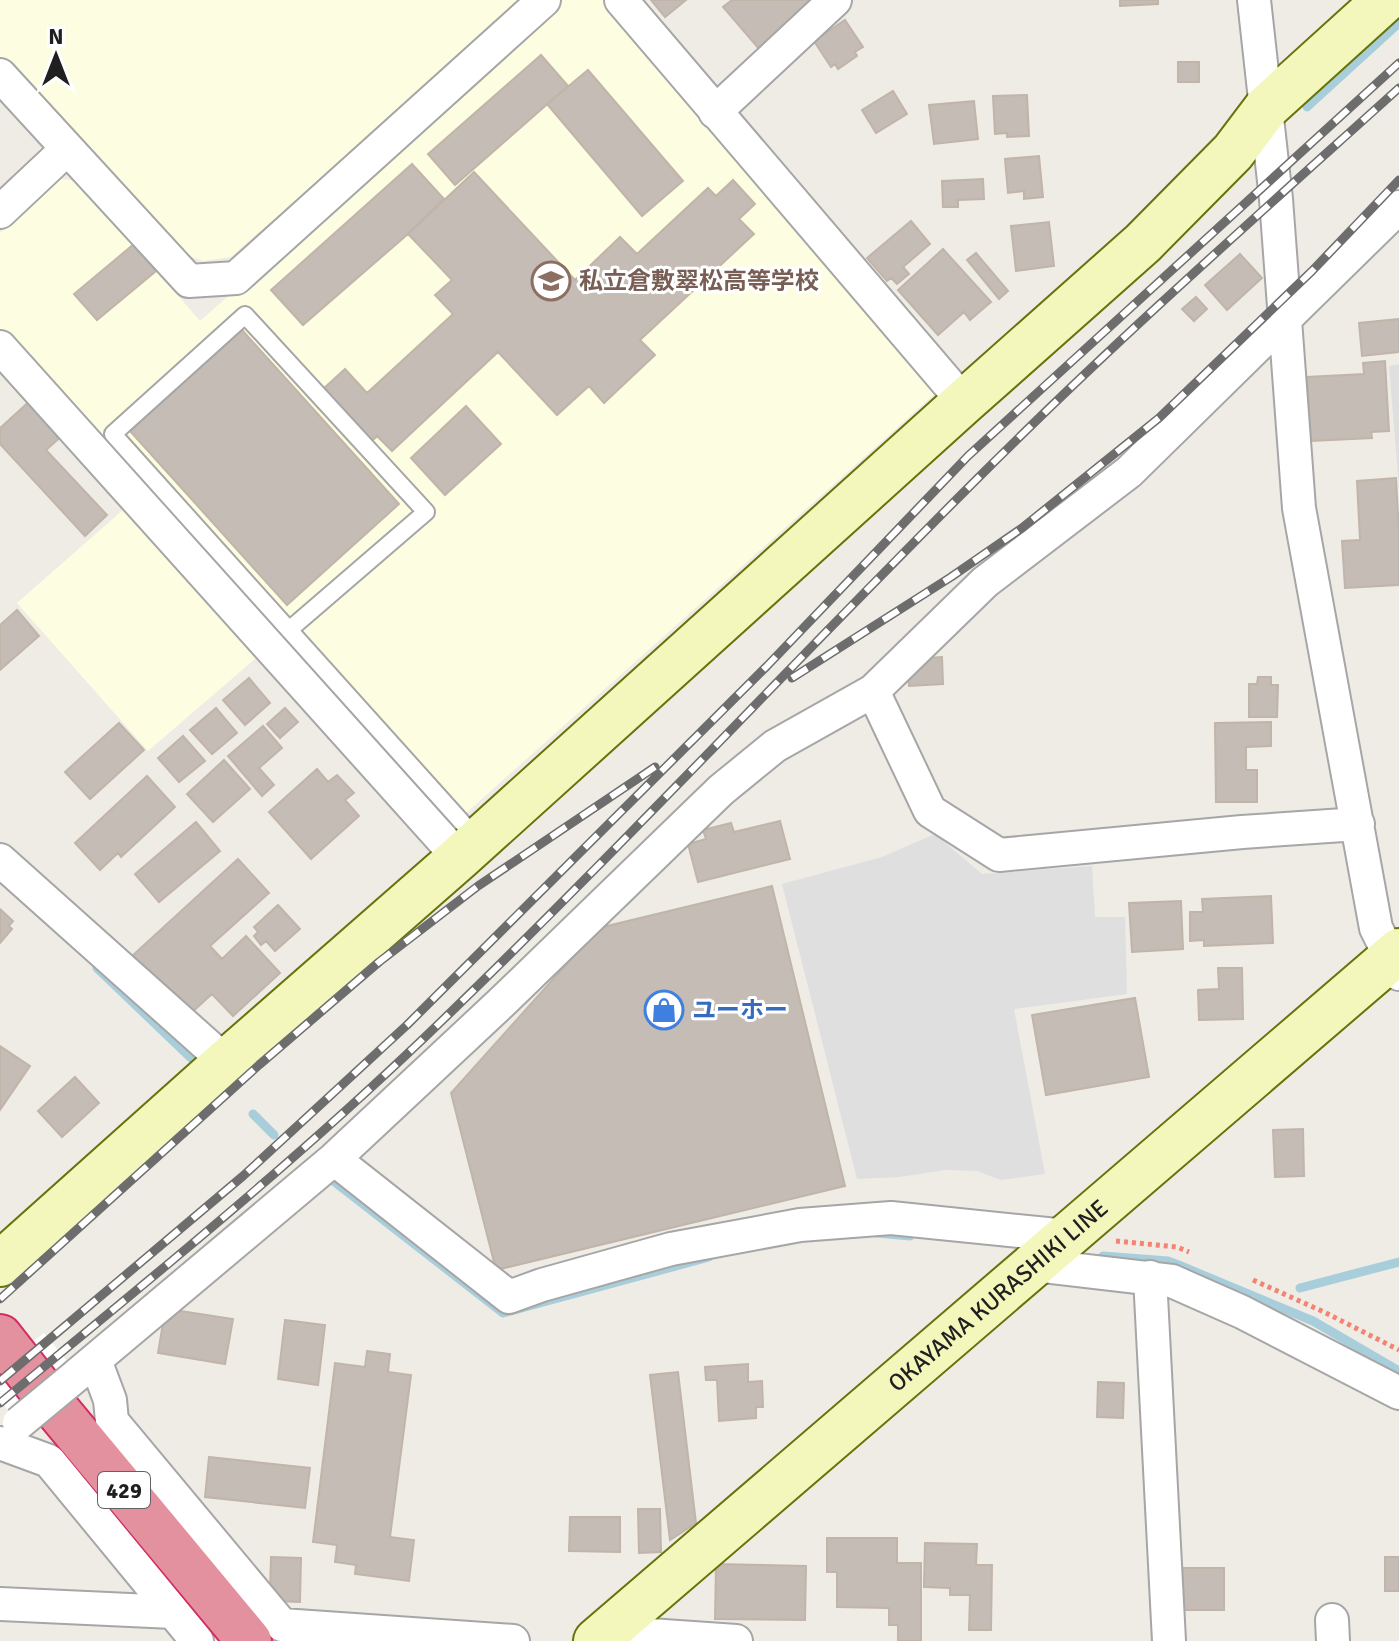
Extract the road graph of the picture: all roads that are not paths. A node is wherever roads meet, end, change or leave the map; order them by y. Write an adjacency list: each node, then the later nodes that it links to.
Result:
1 (544, 0): 9 (street)
2 (621, 0): 8 (street)
3 (835, 0): 8 (street)
4 (1254, 0): 7 (street)
5 (1385, 0): 7 (street)
6 (0, 75): 9 (street)
7 (1267, 107): 12 (street); 14 (street)
8 (715, 112): 14 (street)
9 (67, 149): 11 (street)
10 (1399, 207): 12 (street)
11 (0, 212)
12 (1285, 320): 16 (street); 17 (street)
13 (0, 347): 18 (street)
14 (964, 402): 18 (street)
15 (289, 630): 15 (lane); 18 (lane)
16 (873, 691): 17 (street); 22 (street)
17 (1358, 824): 20 (street)
18 (469, 849): 21 (street)
19 (0, 860): 21 (street)
20 (1396, 961): 23 (street, OKAYAMA KURASHIKI LINE)
21 (226, 1062): 24 (street)
22 (334, 1159): 23 (street); 28 (street)
23 (1067, 1236): 25 (street, OKAYAMA KURASHIKI LINE)
24 (0, 1264)
25 (1035, 1265): 26 (street); 33 (street, OKAYAMA KURASHIKI LINE)
26 (1150, 1277): 29 (street); 38 (street)
27 (0, 1337): 35 (highway, 429)
28 (86, 1368): 30 (street, bridge); 36 (street)
29 (1399, 1393)
30 (6, 1435): 32 (street)
31 (0, 1604): 32 (street)
32 (173, 1612): 34 (street)
33 (601, 1637): 37 (street)
34 (197, 1641)
35 (249, 1641)
36 (513, 1641)
37 (736, 1641)
38 (1169, 1641)

